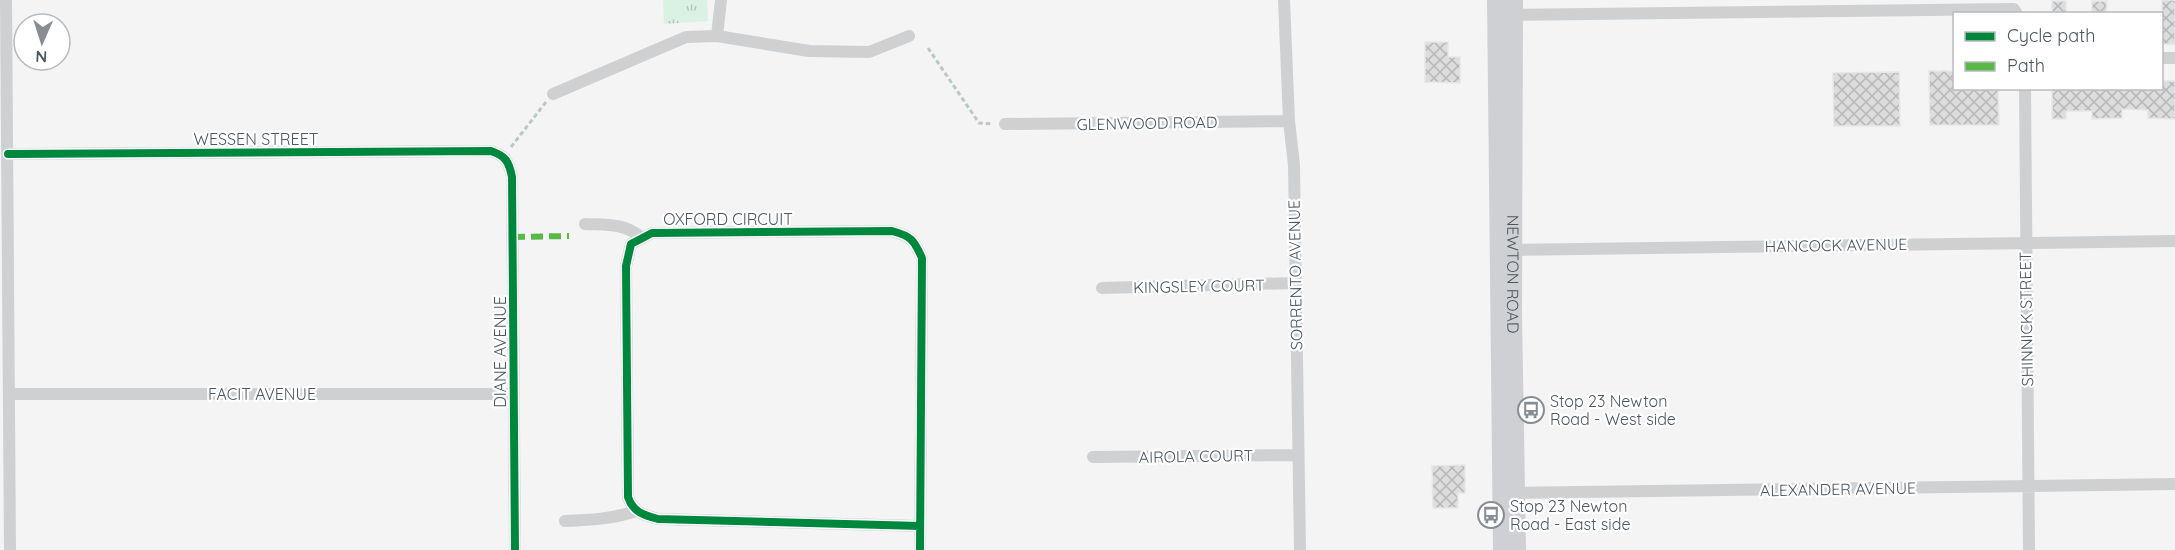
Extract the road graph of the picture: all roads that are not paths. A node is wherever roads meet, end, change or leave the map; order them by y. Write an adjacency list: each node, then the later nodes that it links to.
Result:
1 (6, 0): 13 (street)
2 (721, 0): 7 (street)
3 (1284, 0): 11 (street, SORRENTO AVENUE)
4 (1892, 5): 5 (street); 6 (street)
5 (1505, 8): 20 (main road, NEWTON ROAD)
6 (2016, 11)
7 (717, 36): 8 (street); 10 (street)
8 (909, 36)
9 (2025, 90): 19 (street, SHINNICK STREET)
10 (553, 94)
11 (1289, 121): 12 (street, GLENWOOD ROAD); 21 (street, SORRENTO AVENUE)
12 (1005, 124)
13 (8, 154): 14 (street, WESSEN STREET); 16 (street)
14 (504, 155): 24 (street, DIANE AVENUE)
15 (585, 224): 17 (street, OXFORD CIRCUIT)
16 (4, 230): 23 (street)
17 (641, 237): 31 (street, OXFORD CIRCUIT); 33 (street, OXFORD CIRCUIT)
18 (2175, 241): 19 (street, HANCOCK AVENUE)
19 (2025, 243): 20 (street, HANCOCK AVENUE); 29 (street, SHINNICK STREET)
20 (1506, 250): 30 (main road, NEWTON ROAD)
21 (1295, 283): 22 (street, KINGSLEY COURT); 26 (street, SORRENTO AVENUE)
22 (1102, 288)
23 (9, 394): 24 (street, FACIT AVENUE); 25 (street)
24 (514, 394): 35 (street, DIANE AVENUE)
25 (5, 444): 34 (street)
26 (1298, 455): 27 (street, AIROLA COURT); 37 (street, SORRENTO AVENUE)
27 (1094, 457)
28 (2175, 484): 29 (street, ALEXANDER AVENUE)
29 (2028, 486): 30 (street, ALEXANDER AVENUE); 40 (street, SHINNICK STREET)
30 (1509, 493): 38 (main road, NEWTON ROAD); 39 (main road, NEWTON ROAD)
31 (636, 511): 32 (street); 33 (street)
32 (565, 521)
33 (920, 526): 36 (street, OXFORD CIRCUIT)
34 (10, 550)
35 (515, 550)
36 (920, 550)
37 (1300, 550)
38 (1502, 550)
39 (1517, 550)
40 (2029, 550)

